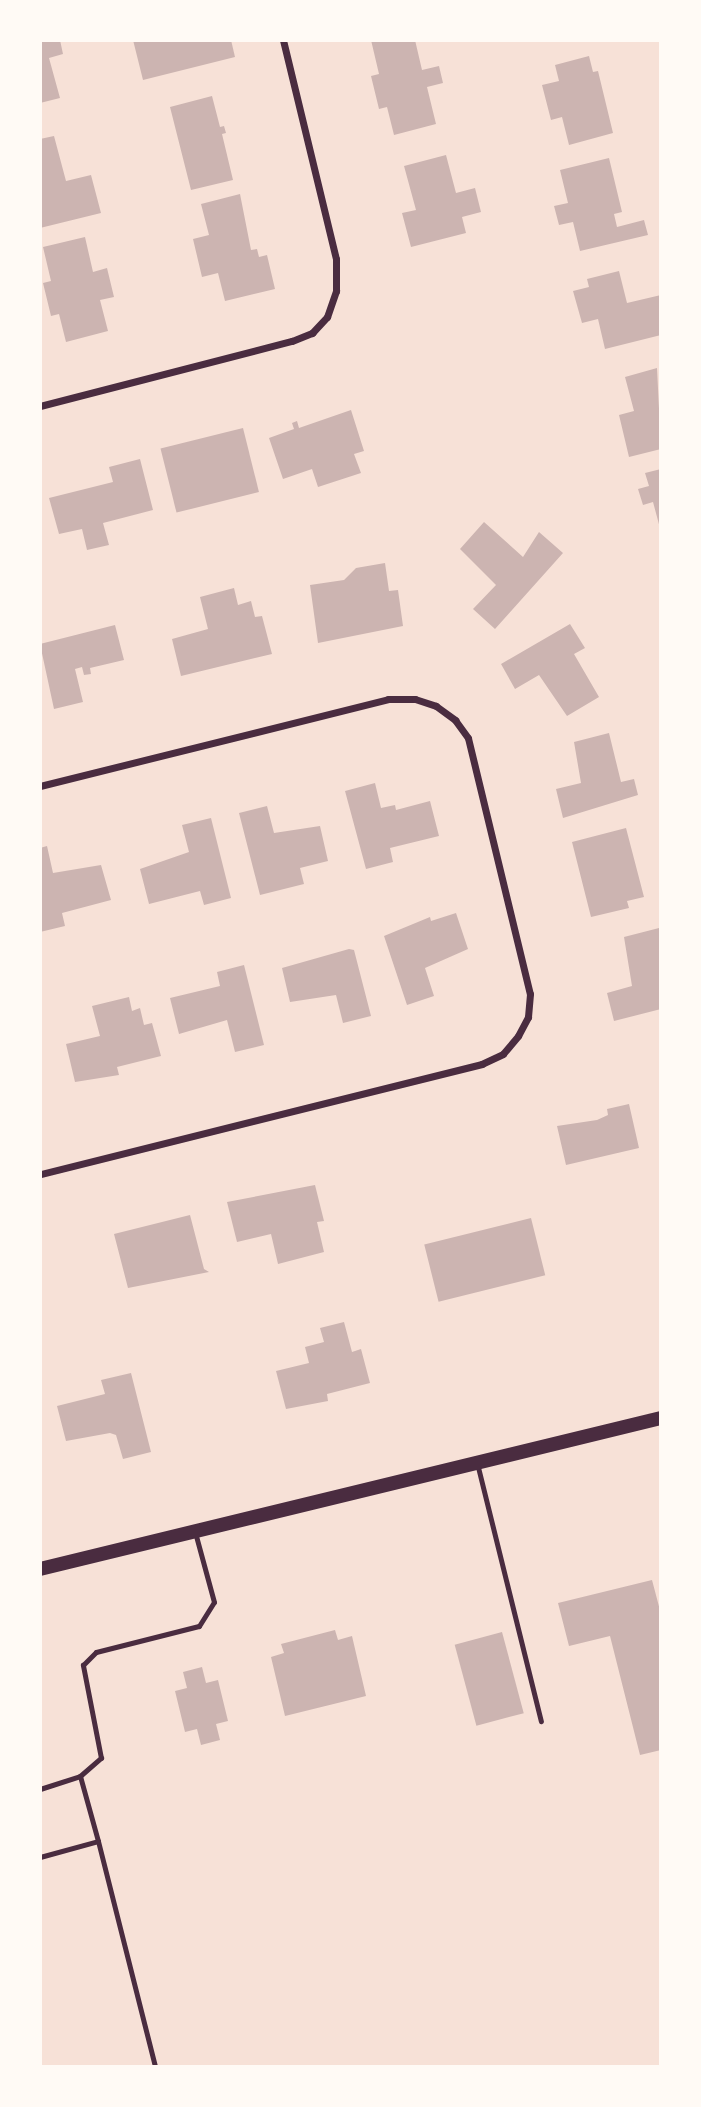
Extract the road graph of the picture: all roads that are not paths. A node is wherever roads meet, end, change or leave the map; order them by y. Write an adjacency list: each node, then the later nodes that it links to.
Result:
1 (283, 40): 2 (street)
2 (40, 406)
3 (40, 786): 4 (street)
4 (40, 1174)
5 (661, 1418): 6 (main road)
6 (477, 1463): 7 (main road); 9 (lane)
7 (194, 1529): 8 (main road); 10 (lane)
8 (40, 1569)
9 (541, 1721)
10 (79, 1776): 11 (lane); 12 (lane)
11 (40, 1789)
12 (98, 1841): 13 (lane); 14 (lane)
13 (40, 1857)
14 (155, 2067)

